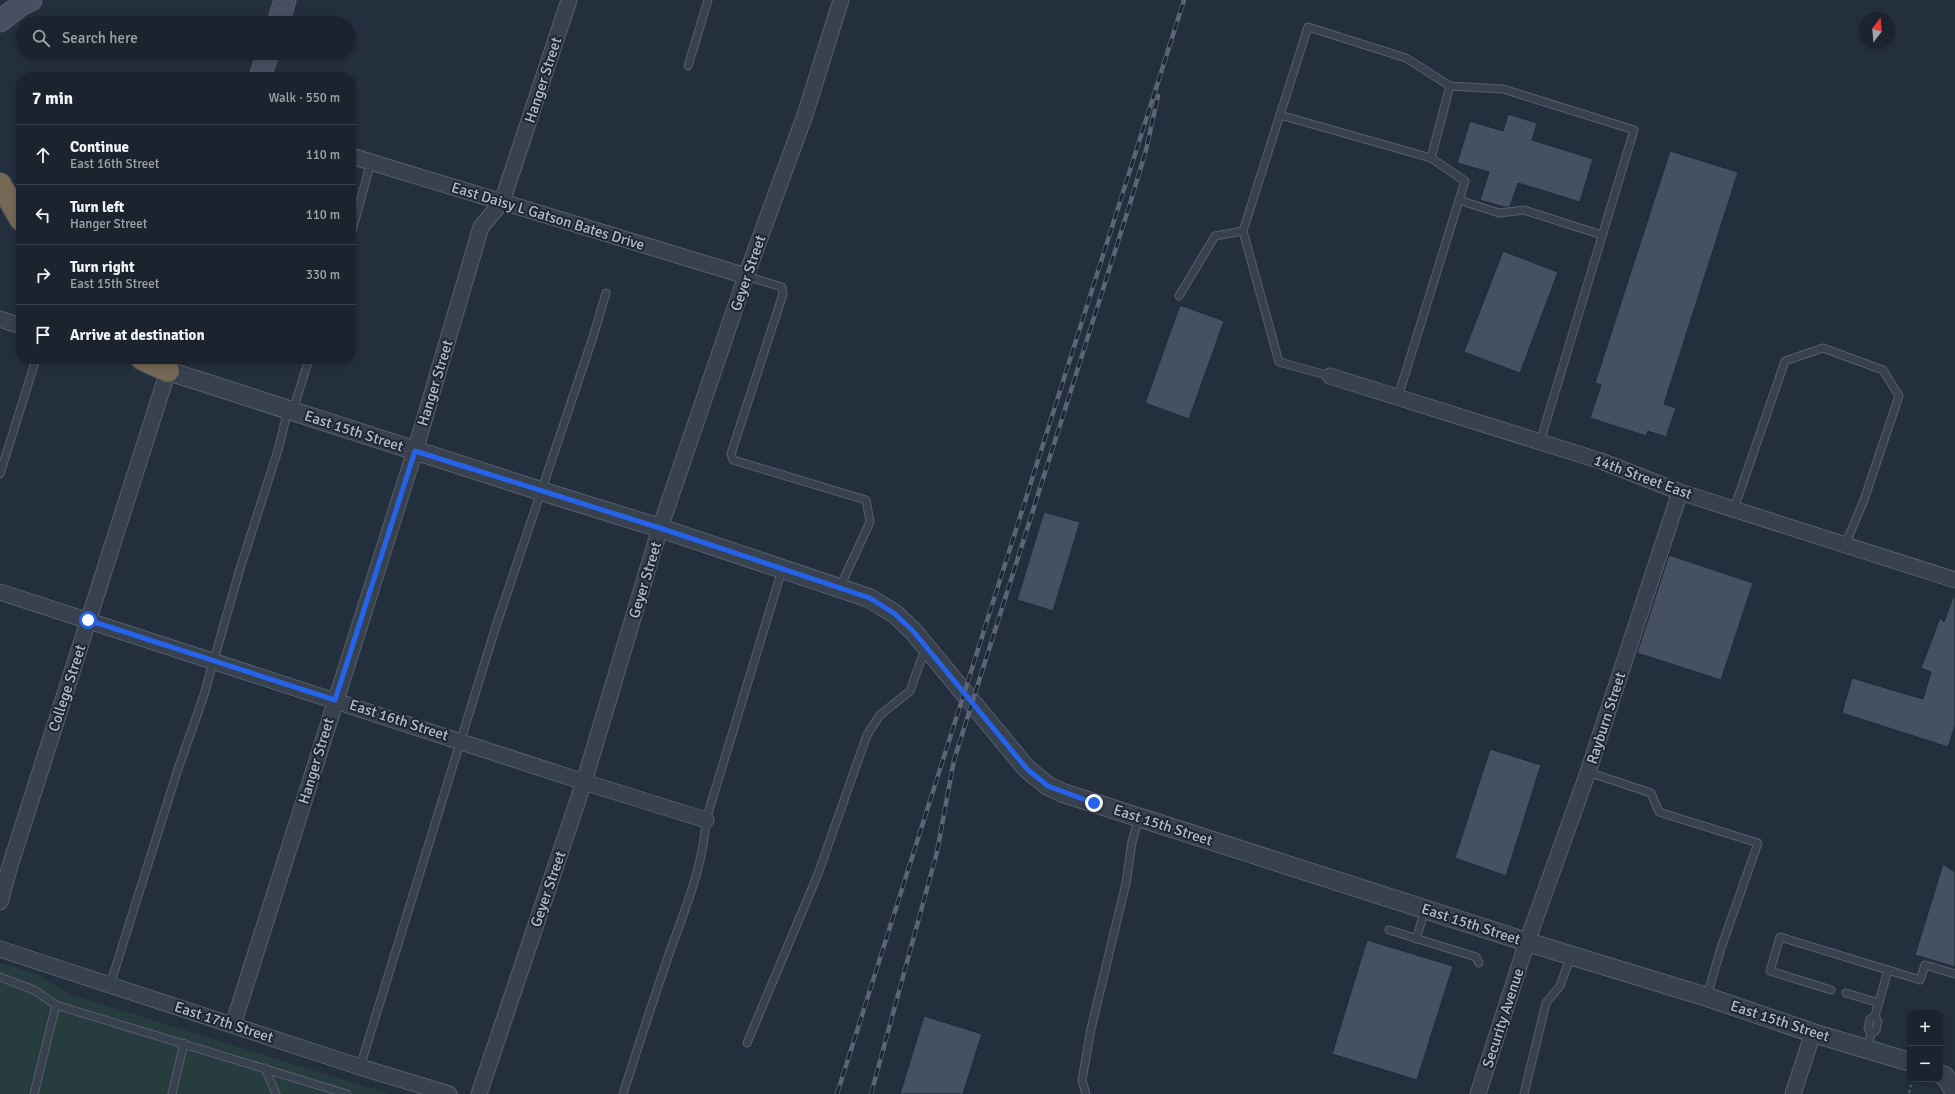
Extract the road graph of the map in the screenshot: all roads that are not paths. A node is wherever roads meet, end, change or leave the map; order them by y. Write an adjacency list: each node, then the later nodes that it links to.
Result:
1 (31, 0): 5 (main road)
2 (569, 0): 16 (street, Hanger Street)
3 (708, 0): 7 (lane)
4 (841, 0): 21 (street, Geyer Street)
5 (0, 21)
6 (266, 60): 8 (main road)
7 (688, 66)
8 (262, 72)
9 (1450, 86): 10 (lane); 12 (lane); 20 (lane)
10 (1280, 115): 12 (lane); 19 (lane)
11 (356, 158): 13 (street, East Daisy L Gatson Bates Drive)
12 (1431, 158): 15 (lane)
13 (371, 162): 16 (street, East Daisy L Gatson Bates Drive); 18 (lane)
14 (0, 184): 17 (highway)
15 (1459, 200): 20 (lane); 30 (lane)
16 (502, 202): 21 (street, East Daisy L Gatson Bates Drive); 33 (street, Hanger Street)
17 (16, 211)
18 (356, 217)
19 (1244, 231): 23 (lane); 29 (lane)
20 (1602, 235): 32 (lane)
21 (746, 276): 38 (street, Geyer Street); 42 (lane)
22 (606, 293): 35 (lane)
23 (1178, 296)
24 (0, 319): 25 (street)
25 (16, 324)
26 (34, 364): 34 (lane)
27 (307, 364): 31 (lane)
28 (169, 365): 31 (street, East 15th Street); 44 (street, College Street)
29 (1330, 376): 30 (street, 14th Street East)
30 (1398, 397): 32 (street, 14th Street East)
31 (290, 410): 33 (street, East 15th Street); 46 (lane)
32 (1540, 442): 36 (street, 14th Street East)
33 (415, 451): 35 (street, East 15th Street); 47 (street, Hanger Street)
34 (0, 474)
35 (541, 491): 38 (street, East 15th Street); 48 (lane)
36 (1680, 492): 37 (street, 14th Street East); 49 (street, Rayburn Street)
37 (1734, 509): 39 (street, 14th Street East); 39 (lane)
38 (660, 528): 40 (street, East 15th Street); 50 (street, Geyer Street)
39 (1845, 545): 41 (street, 14th Street East)
40 (783, 568): 42 (street, East 15th Street); 52 (lane)
41 (1955, 580)
42 (840, 587): 45 (street, East 15th Street)
43 (0, 592): 44 (street, East 16th Street)
44 (88, 620): 46 (street, East 16th Street); 53 (street, College Street)
45 (926, 647): 51 (street, East 15th Street); 75 (lane)
46 (214, 661): 47 (street, East 16th Street); 65 (lane)
47 (335, 700): 48 (street, East 16th Street); 71 (street, Hanger Street)
48 (461, 741): 50 (street, East 16th Street); 77 (lane)
49 (1588, 772): 58 (street, Rayburn Street); 68 (lane)
50 (584, 782): 52 (street, East 16th Street); 86 (street, Geyer Street)
51 (1139, 817): 55 (street, East 15th Street); 88 (lane)
52 (706, 820): 87 (lane)
53 (5, 864): 54 (street, College Street)
54 (0, 902)
55 (1426, 909): 57 (lane); 58 (street, East 15th Street)
56 (1388, 930): 57 (lane)
57 (1416, 939): 61 (lane)
58 (1527, 942): 60 (street, East 15th Street); 89 (street, Security Avenue)
59 (0, 949): 65 (street, East 17th Street)
60 (1571, 956): 68 (street, East 15th Street); 90 (lane)
61 (1479, 963)
62 (1888, 970): 63 (lane); 66 (lane); 69 (lane)
63 (1955, 974)
64 (0, 977): 70 (lane)
65 (110, 985): 71 (street, East 17th Street)
66 (1831, 990)
67 (1846, 993): 69 (lane)
68 (1707, 997): 72 (street, East 15th Street)
69 (1879, 1003): 73 (lane)
70 (56, 1005): 74 (lane); 81 (lane)
71 (234, 1024): 77 (street, East 17th Street)
72 (1813, 1033): 73 (street, East 15th Street); 91 (street)
73 (1868, 1041): 76 (street, East 15th Street)
74 (184, 1043): 78 (lane); 82 (lane)
75 (747, 1043)
76 (1907, 1060)
77 (360, 1067): 85 (street, East 17th Street)
78 (265, 1068): 83 (lane); 84 (lane)
79 (1947, 1076): 80 (street)
80 (1955, 1093)
81 (34, 1094)
82 (172, 1094)
83 (276, 1094)
84 (347, 1094)
85 (449, 1094)
86 (479, 1094)
87 (623, 1094)
88 (1086, 1094)
89 (1478, 1094)
90 (1524, 1094)
91 (1793, 1094)

